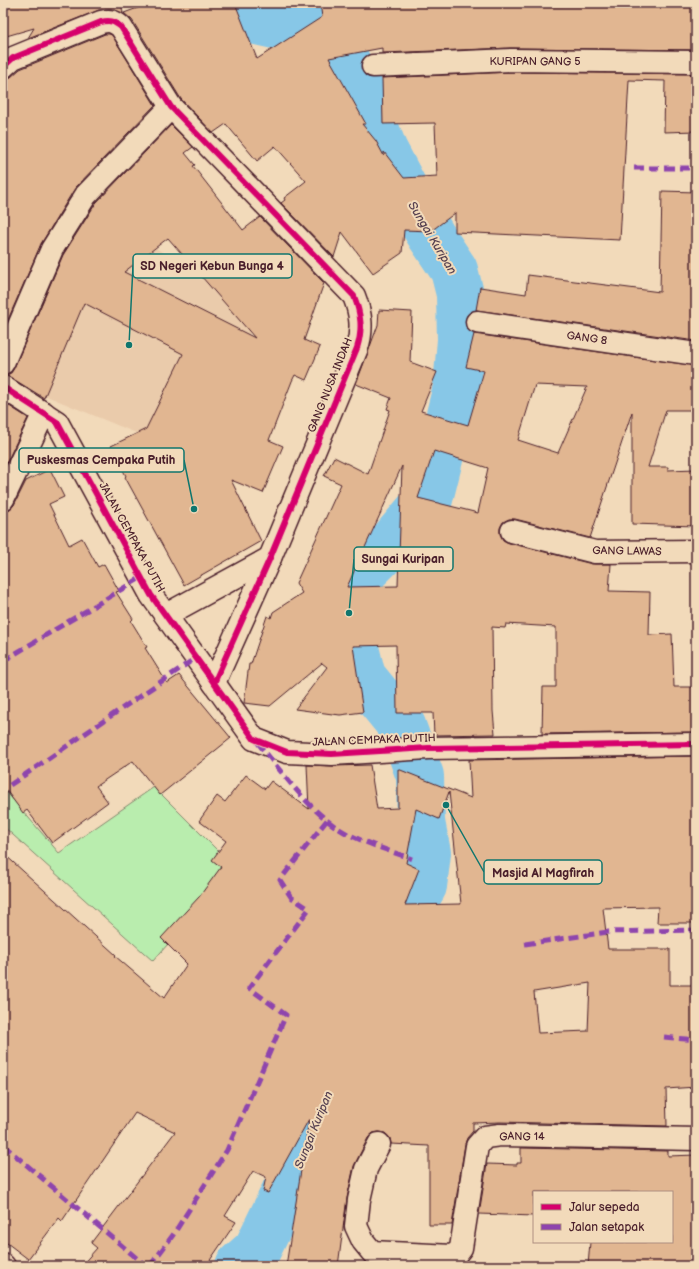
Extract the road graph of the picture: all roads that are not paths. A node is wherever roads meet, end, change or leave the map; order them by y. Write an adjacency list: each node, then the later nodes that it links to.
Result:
1 (696, 62): 2 (street, KURIPAN GANG 5)
2 (373, 66)
3 (3, 67): 4 (street, GANG NUSA INDAH)
4 (171, 107): 7 (street); 13 (street, GANG NUSA INDAH)
5 (477, 322): 6 (street, GANG 8)
6 (696, 354)
7 (3, 363)
8 (3, 387): 9 (street, JALAN CEMPAKA PUTIH)
9 (44, 413): 10 (street); 14 (street, JALAN CEMPAKA PUTIH)
10 (3, 499)
11 (512, 531): 12 (street, GANG LAWAS)
12 (696, 551)
13 (270, 558): 14 (street); 15 (street, GANG NUSA INDAH)
14 (166, 615): 15 (street, JALAN CEMPAKA PUTIH)
15 (214, 683): 16 (street, JALAN CEMPAKA PUTIH)
16 (696, 744)
17 (696, 1139): 18 (street, GANG 14)
18 (379, 1144)

